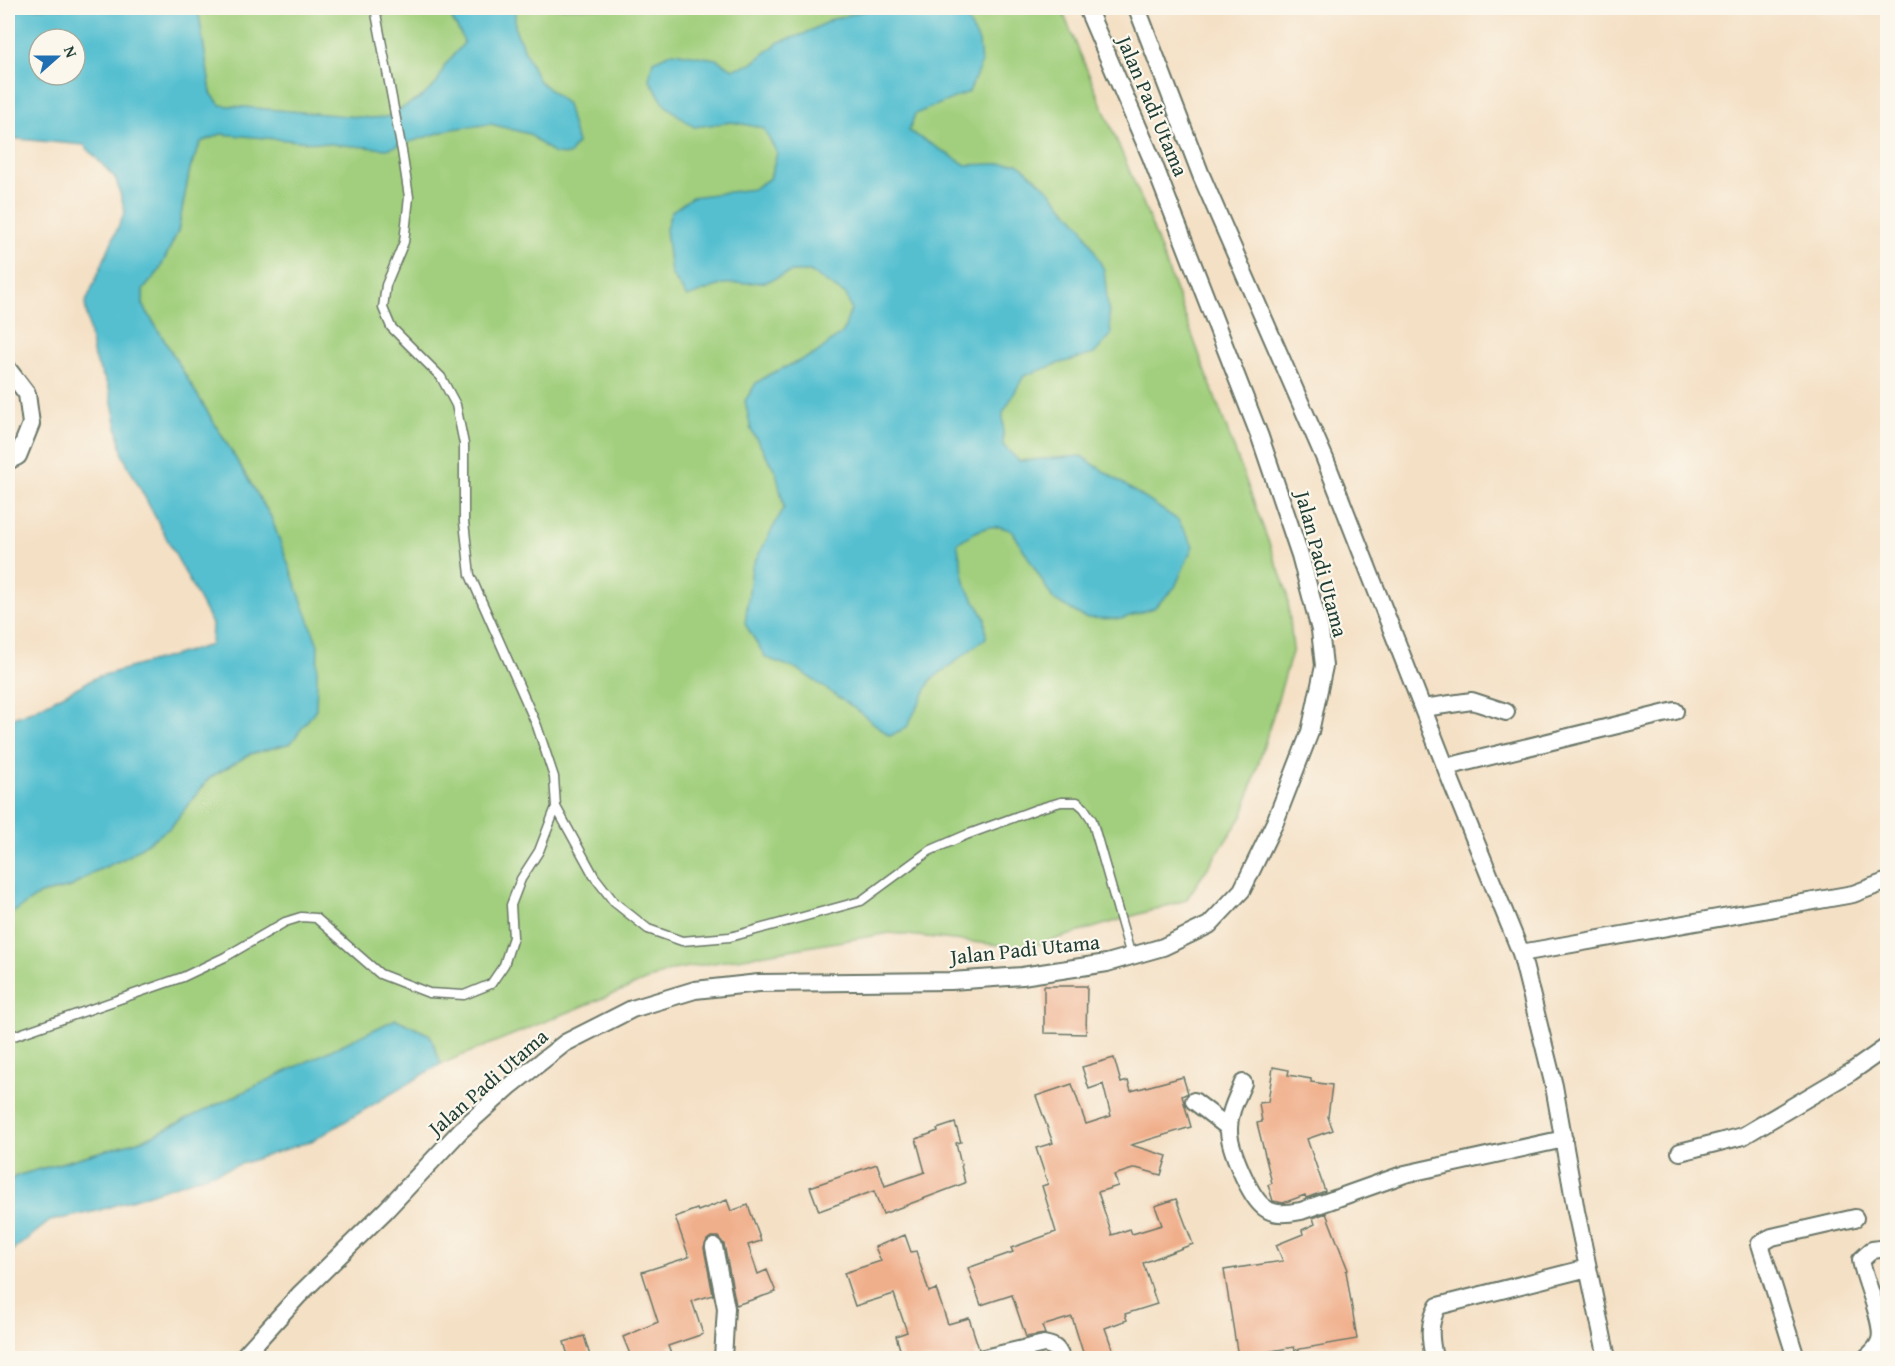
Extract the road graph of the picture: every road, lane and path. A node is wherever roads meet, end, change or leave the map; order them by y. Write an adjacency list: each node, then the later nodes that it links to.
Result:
1 (375, 8): 10 (lane)
2 (1087, 8): 13 (street, Jalan Padi Utama)
3 (1137, 8): 6 (street)
4 (8, 369): 5 (street)
5 (8, 461)
6 (1423, 708): 8 (street); 9 (street)
7 (1675, 711): 9 (street)
8 (1506, 712)
9 (1446, 767): 12 (street)
10 (556, 807): 13 (lane); 14 (lane)
11 (1887, 880): 12 (street)
12 (1521, 953): 19 (street)
13 (1131, 956): 25 (street, Jalan Padi Utama)
14 (8, 1038)
15 (1887, 1046): 20 (street)
16 (1243, 1083): 18 (street)
17 (1194, 1101): 18 (street)
18 (1229, 1128): 19 (street)
19 (1564, 1139): 24 (street)
20 (1680, 1152)
21 (1855, 1218): 31 (street)
22 (714, 1247): 26 (street)
23 (1887, 1248): 32 (street)
24 (1588, 1268): 29 (street); 30 (street)
25 (242, 1359)
26 (723, 1359)
27 (984, 1359): 28 (street)
28 (1061, 1359)
29 (1434, 1359)
30 (1607, 1359)
31 (1796, 1359)
32 (1866, 1359)

